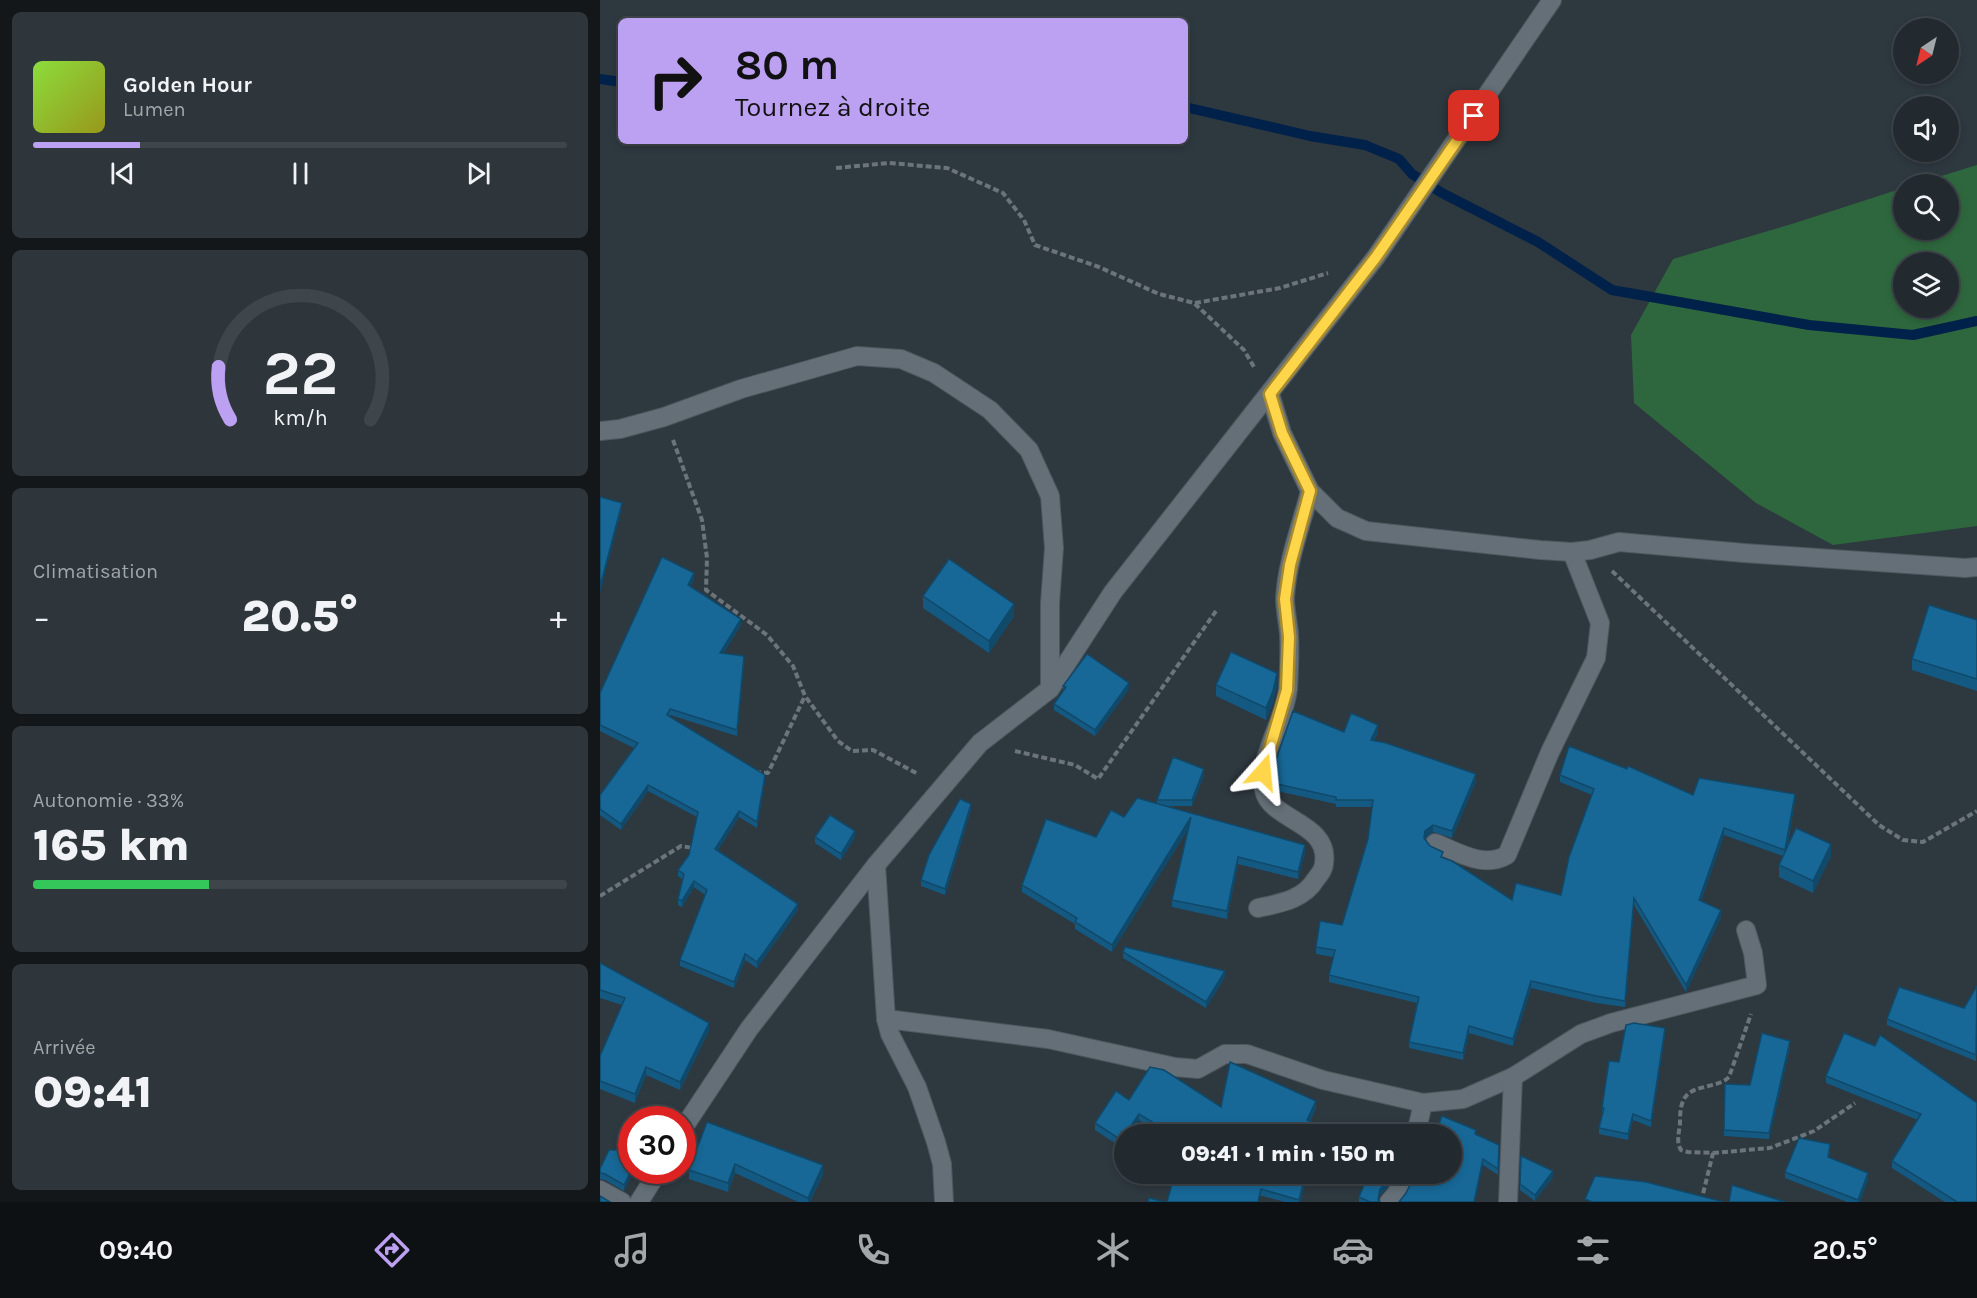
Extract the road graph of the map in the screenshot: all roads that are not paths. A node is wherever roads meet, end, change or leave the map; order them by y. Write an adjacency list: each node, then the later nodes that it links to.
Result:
1 (1552, 0): 2 (street)
2 (1270, 394): 4 (street); 7 (street)
3 (600, 431): 7 (street)
4 (1310, 491): 5 (street); 10 (street)
5 (1581, 551): 6 (street); 8 (street)
6 (1977, 567)
7 (1050, 689): 9 (street)
8 (1435, 843)
9 (876, 865): 12 (street); 15 (street)
10 (1258, 908)
11 (1746, 930): 13 (street)
12 (886, 1019): 14 (street); 22 (street)
13 (1513, 1077): 14 (street); 24 (street)
14 (1423, 1103): 16 (street)
15 (696, 1109)
16 (1418, 1124)
17 (650, 1184): 21 (street)
18 (1401, 1184): 23 (street)
19 (600, 1190): 20 (street)
20 (622, 1202)
21 (639, 1202)
22 (944, 1202)
23 (1389, 1202)
24 (1508, 1202)

